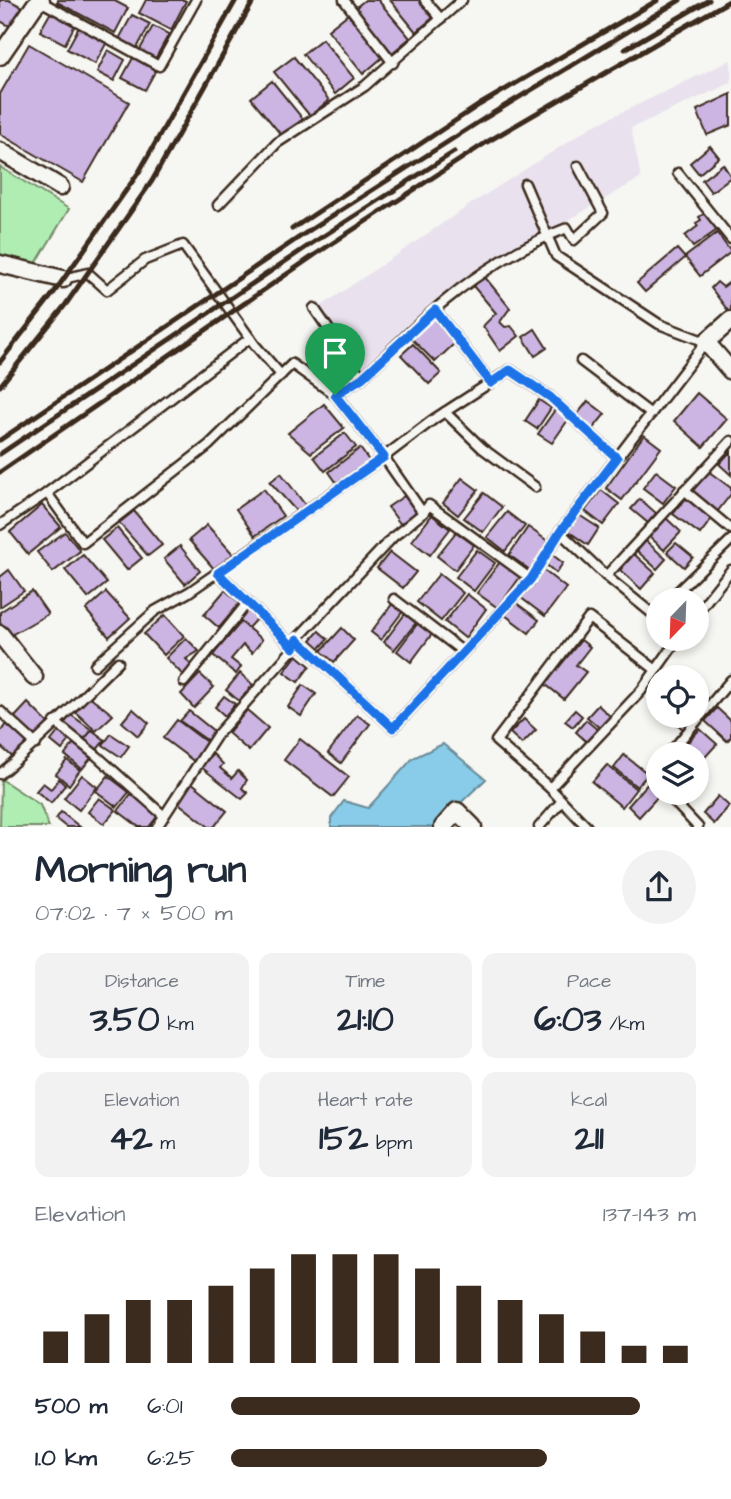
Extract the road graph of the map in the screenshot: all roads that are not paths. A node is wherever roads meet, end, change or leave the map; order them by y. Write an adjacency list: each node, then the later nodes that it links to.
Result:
1 (196, 0): 5 (lane)
2 (344, 0): 8 (lane)
3 (425, 0): 6 (lane)
4 (462, 0): 6 (lane)
5 (36, 1): 7 (street)
6 (441, 19): 8 (lane)
7 (0, 56)
8 (393, 63): 14 (lane)
9 (0, 150): 13 (street)
10 (578, 166): 15 (lane)
11 (678, 173): 16 (lane)
12 (525, 184): 15 (lane)
13 (60, 187)
14 (218, 205)
15 (547, 236): 20 (lane); 23 (lane)
16 (731, 239)
17 (0, 264): 18 (street)
18 (63, 279): 22 (lane)
19 (314, 308): 27 (lane)
20 (435, 310): 27 (lane); 28 (lane)
21 (731, 320): 23 (street)
22 (250, 338): 26 (lane); 37 (lane)
23 (706, 342): 25 (street); 31 (lane)
24 (581, 360): 31 (lane)
25 (731, 371)
26 (281, 375): 29 (lane); 37 (lane)
27 (362, 378): 29 (lane)
28 (491, 383): 30 (lane); 34 (lane)
29 (335, 395): 33 (lane)
30 (445, 412): 33 (lane); 35 (lane)
31 (651, 414): 34 (lane)
32 (731, 441): 36 (lane)
33 (384, 457): 38 (lane); 44 (lane)
34 (617, 458): 41 (lane)
35 (536, 487)
36 (684, 490): 40 (lane); 45 (lane)
37 (47, 493): 39 (lane)
38 (423, 513): 46 (lane); 53 (lane)
39 (0, 524)
40 (731, 529)
41 (560, 532): 45 (lane); 46 (lane)
42 (731, 540): 47 (lane)
43 (731, 570): 48 (lane)
44 (218, 573): 50 (lane); 57 (lane)
45 (606, 576): 51 (lane)
46 (531, 579): 55 (lane)
47 (681, 588)
48 (709, 598)
49 (394, 599): 55 (lane)
50 (248, 602): 54 (lane); 61 (lane)
51 (646, 608)
52 (0, 634): 59 (street)
53 (297, 639): 54 (lane); 55 (lane)
54 (294, 648): 71 (lane)
55 (461, 651)
56 (118, 662): 64 (lane)
57 (95, 665)
58 (650, 665): 68 (lane)
59 (34, 677)
60 (731, 680): 65 (lane)
61 (184, 682)
62 (646, 684): 68 (lane)
63 (0, 710): 66 (lane)
64 (55, 722): 66 (lane); 71 (lane)
65 (679, 742)
66 (36, 744): 67 (lane)
67 (0, 774)
68 (551, 788): 69 (lane)
69 (561, 802): 75 (lane); 76 (lane)
70 (677, 805): 77 (lane)
71 (163, 816): 72 (lane)
72 (157, 827)
73 (443, 827): 74 (street)
74 (473, 827)
75 (539, 827)
76 (587, 827)
77 (698, 827)

